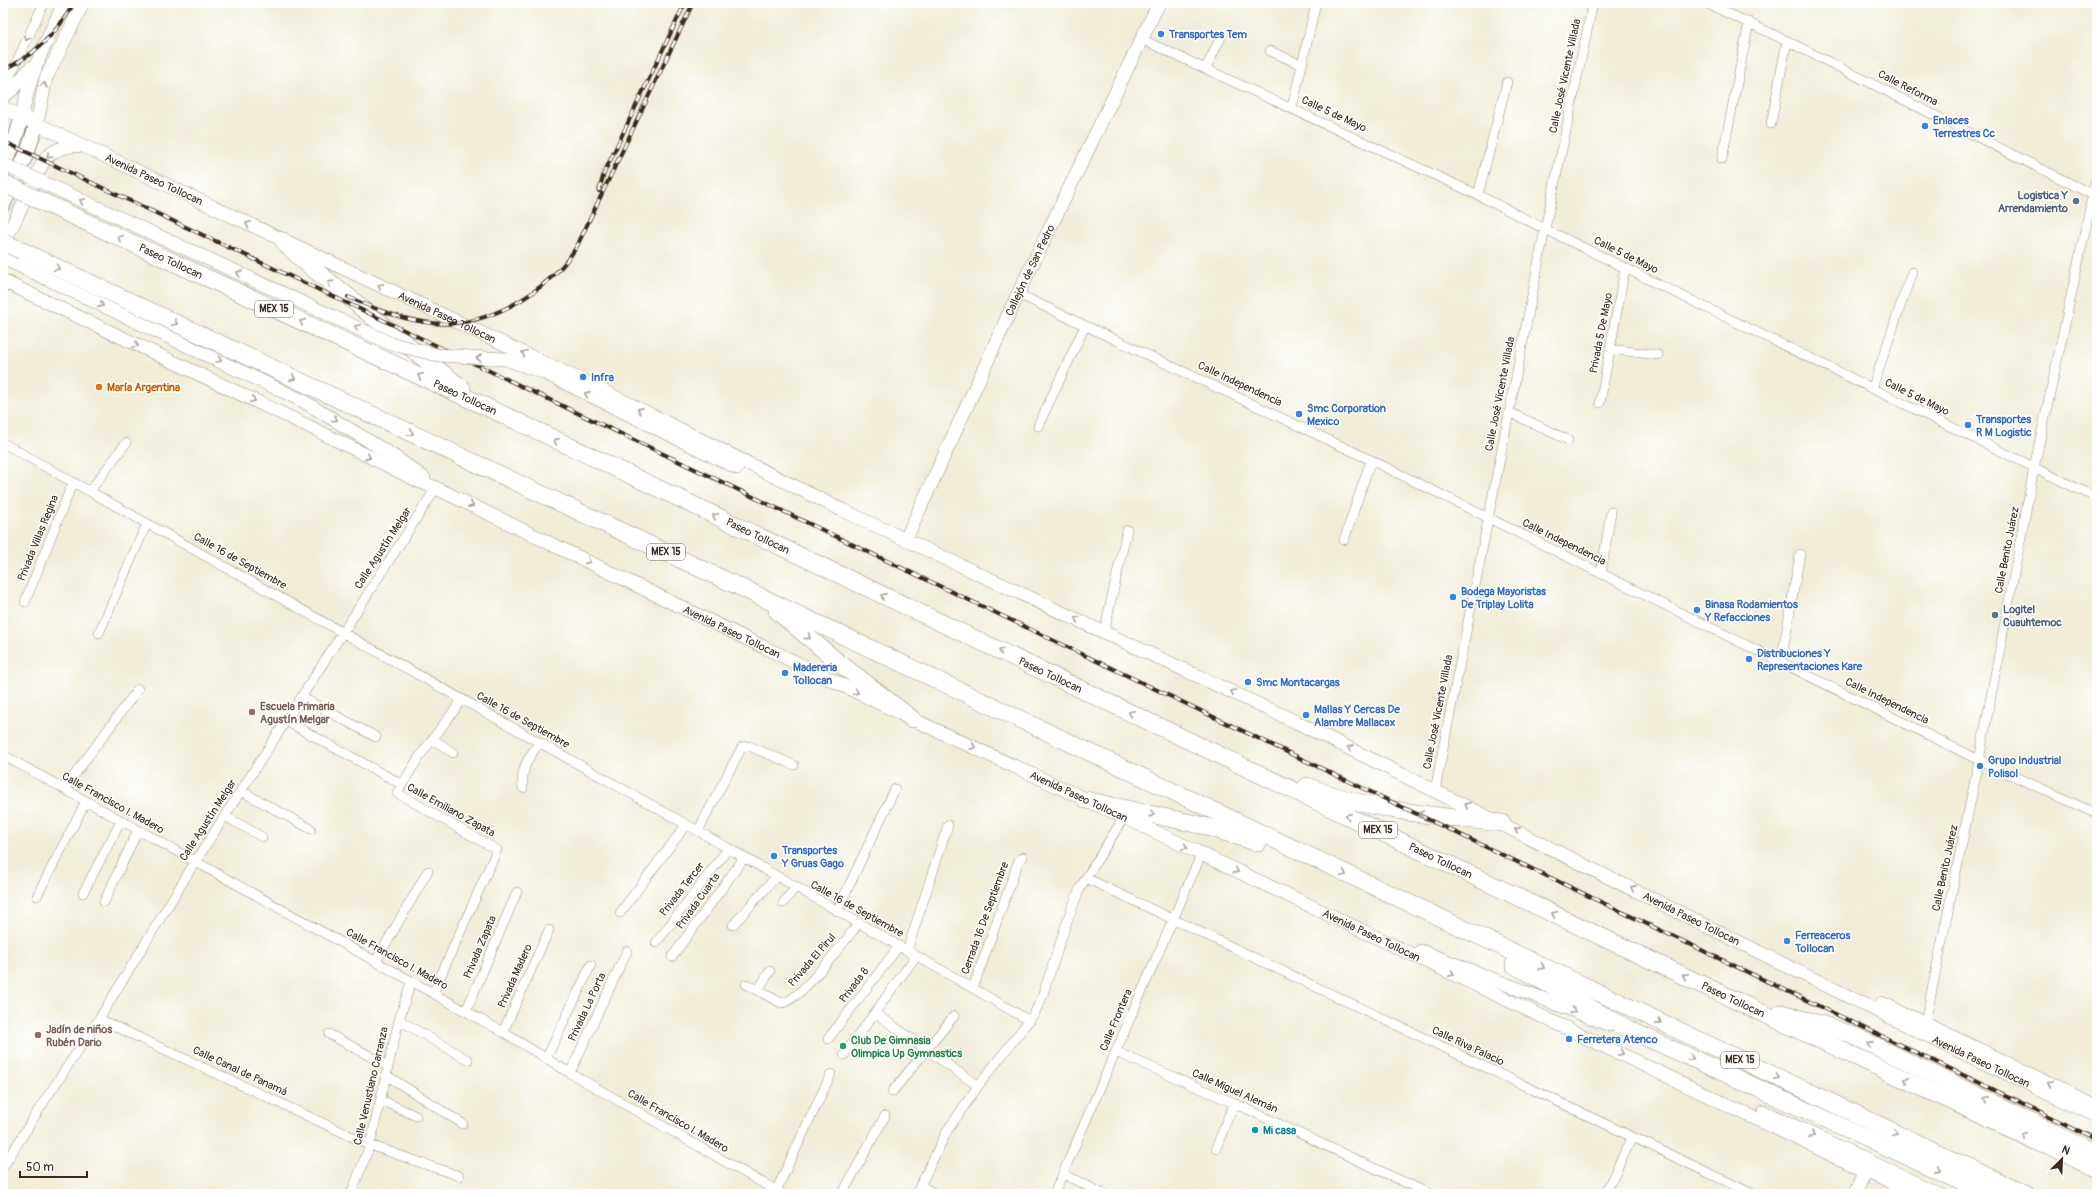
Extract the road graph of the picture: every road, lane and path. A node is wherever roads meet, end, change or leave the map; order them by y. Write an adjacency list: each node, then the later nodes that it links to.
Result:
1 (44, 3): 19 (street, one-way to 19)
2 (64, 3): 9 (main road)
3 (83, 3): 10 (main road)
4 (1159, 3): 12 (main road, Callejón de San Pedro)
5 (1316, 3): 16 (street)
6 (1593, 3): 34 (street, Calle José Vicente Villada)
7 (1706, 3): 8 (street, Calle Reforma)
8 (1749, 22): 13 (street, Calle Reforma); 27 (street)
9 (52, 29): 10 (main road); 15 (main road)
10 (66, 36): 24 (main road, one-way to 10)
11 (1221, 37): 17 (street)
12 (1141, 39): 17 (street, Calle 5 de Mayo); 43 (main road, Callejón de San Pedro)
13 (1787, 41): 25 (street); 32 (street, Calle Reforma)
14 (1270, 51): 16 (street)
15 (41, 52): 20 (main road); 23 (main road)
16 (1302, 65): 22 (street)
17 (1206, 68): 22 (street, Calle 5 de Mayo)
18 (1507, 82): 31 (street)
19 (3, 91)
20 (3, 97)
21 (3, 108): 23 (main road, Avenida Paseo Tollocan)
22 (1292, 108): 31 (street, Calle 5 de Mayo)
23 (22, 117): 24 (main road, Avenida Paseo Tollocan); 28 (main road)
24 (37, 124): 26 (main road, Avenida Paseo Tollocan); 33 (main road)
25 (1771, 124)
26 (85, 147): 35 (main road, Avenida Paseo Tollocan, one-way to 26); 37 (main road, one-way to 37)
27 (1722, 159)
28 (3, 165): 65 (main road, Avenida Paseo Tollocan, one-way to 28, bridge)
29 (2097, 175): 32 (street, Calle Benito Juárez)
30 (3, 183): 50 (highway, Paseo Tollocan / MEX 15, one-way to 30, bridge)
31 (1478, 195): 34 (street, Calle 5 de Mayo)
32 (2095, 196): 56 (street, Calle Benito Juárez)
33 (3, 205)
34 (1545, 229): 40 (street, Calle 5 de Mayo); 49 (street, Calle José Vicente Villada)
35 (283, 241): 50 (highway, one-way to 35); 65 (main road, Avenida Paseo Tollocan, one-way to 35)
36 (3, 242): 39 (highway, MEX 15, bridge)
37 (3, 245)
38 (3, 258): 39 (main road, Avenida Paseo Tollocan)
39 (19, 258): 58 (main road, Avenida Paseo Tollocan, one-way to 58); 70 (highway, MEX 15, one-way to 70)
40 (1625, 268): 45 (street, Privada 5 De Mayo); 47 (street, Calle 5 de Mayo)
41 (1912, 272): 47 (street)
42 (5, 283): 58 (main road, Avenida Paseo Tollocan, one-way to 58)
43 (1018, 294): 44 (street, Calle Independencia); 66 (main road, Callejón de San Pedro)
44 (1085, 326): 51 (street); 55 (street, Calle Independencia)
45 (1610, 349): 46 (street); 48 (street, Privada 5 De Mayo)
46 (1658, 355)
47 (1872, 388): 56 (street, Calle 5 de Mayo)
48 (1600, 403)
49 (1509, 412): 52 (street); 62 (street, Calle José Vicente Villada)
50 (506, 416): 81 (highway, Paseo Tollocan / MEX 15, one-way to 50)
51 (1038, 426)
52 (1568, 440)
53 (3, 443): 57 (street, Calle 16 de Septiembre)
54 (126, 443): 59 (street)
55 (1371, 460): 62 (street, Calle Independencia); 67 (street)
56 (2034, 468): 60 (street, Calle 5 de Mayo); 87 (street, Calle Benito Juárez)
57 (73, 482): 59 (street, Calle 16 de Septiembre); 71 (street, Privada Villas Regina)
58 (436, 488): 72 (street, Calle Agustín Melgar); 79 (main road, Avenida Paseo Tollocan, one-way to 79)
59 (90, 491): 63 (street, Calle 16 de Septiembre)
60 (2097, 498)
61 (1611, 512): 69 (street)
62 (1488, 518): 69 (street, Calle Independencia); 93 (street, Calle José Vicente Villada)
63 (147, 523): 72 (street, Calle 16 de Septiembre); 74 (street)
64 (1127, 530): 73 (street)
65 (889, 532): 66 (main road, Avenida Paseo Tollocan)
66 (906, 539): 73 (main road, Avenida Paseo Tollocan, one-way to 66)
67 (1344, 540)
68 (1800, 554): 75 (street)
69 (1601, 574): 75 (street, Calle Independencia)
70 (757, 595): 79 (highway, one-way to 79); 111 (highway, MEX 15)
71 (25, 602)
72 (344, 632): 77 (street, Calle Agustín Melgar); 78 (street, Calle 16 de Septiembre)
73 (1104, 632): 93 (main road, Avenida Paseo Tollocan, one-way to 73)
74 (99, 634)
75 (1781, 662): 87 (street, Calle Independencia)
76 (138, 689): 91 (street)
77 (301, 697): 80 (street, Calle Agustín Melgar); 82 (street)
78 (462, 700): 83 (street, Calle Emiliano Zapata); 84 (street, Calle 16 de Septiembre)
79 (912, 719): 95 (main road, Avenida Paseo Tollocan, one-way to 95)
80 (286, 721): 89 (street); 94 (street, Calle Agustín Melgar)
81 (1166, 729): 101 (highway, one-way to 81); 146 (highway, Paseo Tollocan / MEX 15, one-way to 81)
82 (376, 737)
83 (433, 739): 85 (street); 89 (street, Calle Emiliano Zapata)
84 (539, 742): 90 (street); 102 (street, Calle 16 de Septiembre)
85 (453, 753)
86 (3, 755): 91 (street, Calle Francisco I. Madero)
87 (1979, 760): 97 (street, Calle Independencia); 153 (street, Calle Benito Juárez)
88 (794, 765): 106 (street)
89 (401, 784): 145 (street, Calle Emiliano Zapata)
90 (523, 788)
91 (64, 789): 96 (street, Calle Francisco I. Madero)
92 (895, 789): 123 (street)
93 (1435, 790): 101 (main road, Avenida Paseo Tollocan, one-way to 93)
94 (241, 791): 98 (street, Calle Agustín Melgar); 104 (street)
95 (1086, 800): 99 (main road, Avenida Paseo Tollocan); 111 (highway, one-way to 111)
96 (86, 801): 100 (street, Calle Francisco I. Madero); 120 (street)
97 (2097, 814)
98 (225, 816): 107 (street); 113 (street, Calle Agustín Melgar)
99 (1124, 817): 109 (main road, Avenida Paseo Tollocan, one-way to 109); 116 (street)
100 (121, 821): 105 (street, Calle Francisco I. Madero); 119 (street)
101 (1502, 822): 138 (main road, Avenida Paseo Tollocan, one-way to 101)
102 (686, 825): 106 (street, Calle 16 de Septiembre); 124 (street)
103 (948, 825): 134 (street)
104 (311, 829)
105 (138, 830): 113 (street, Calle Francisco I. Madero); 121 (street)
106 (698, 831): 108 (street, Calle 16 de Septiembre)
107 (262, 837)
108 (728, 849): 112 (street, Calle 16 de Septiembre); 130 (street, Privada Tercer)
109 (1201, 855): 125 (street, Calle Frontera); 132 (main road, Avenida Paseo Tollocan, one-way to 132)
110 (1023, 857): 143 (street, Cerrada 16 De Septiembre)
111 (1308, 857): 128 (highway, MEX 15, one-way to 128)
112 (744, 858): 115 (street, Calle 16 de Septiembre); 136 (street, Privada Cuarta)
113 (195, 862): 137 (street, Calle Francisco I. Madero); 150 (street, Calle Agustín Melgar)
114 (428, 871): 137 (street)
115 (776, 877): 117 (street, Calle 16 de Septiembre); 127 (street)
116 (1086, 878): 125 (street, Calle Riva Palacio); 152 (street)
117 (795, 888): 122 (street); 123 (street, Calle 16 de Septiembre)
118 (517, 892): 147 (street, Privada Zapata)
119 (83, 893)
120 (37, 896)
121 (104, 902)
122 (783, 903)
123 (838, 911): 126 (street, Calle 16 de Septiembre)
124 (620, 913)
125 (1172, 919): 159 (street, Calle Frontera); 176 (street, Calle Riva Palacio)
126 (859, 923): 131 (street, Calle 16 de Septiembre); 144 (street, Privada El Pirul)
127 (732, 925)
128 (1456, 926): 154 (highway); 200 (highway, MEX 15, one-way to 200)
129 (549, 930): 155 (street, Privada Madero)
130 (656, 943)
131 (898, 946): 134 (street, Calle 16 de Septiembre); 157 (street, Privada 8)
132 (1392, 946): 154 (main road, one-way to 154); 180 (main road, Avenida Paseo Tollocan, one-way to 180)
133 (627, 951): 164 (street, Privada La Porta)
134 (907, 951): 135 (street, Calle 16 de Septiembre)
135 (916, 956): 143 (street, Calle 16 de Septiembre); 148 (street)
136 (672, 958)
137 (376, 961): 141 (street, Calle Francisco I. Madero)
138 (1781, 962): 153 (main road, Avenida Paseo Tollocan); 174 (main road, Avenida Paseo Tollocan)
139 (590, 966): 161 (street)
140 (770, 971): 144 (street)
141 (411, 982): 145 (street, Calle Francisco I. Madero); 151 (street, Calle Venustiano Carranza)
142 (746, 984): 144 (street, Privada El Pirul)
143 (973, 988): 152 (street, Calle 16 de Septiembre)
144 (758, 990)
145 (433, 993): 147 (street, Calle Francisco I. Madero)
146 (1746, 1005): 179 (highway, one-way to 146); 182 (highway, Paseo Tollocan / MEX 15, one-way to 146)
147 (466, 1011): 155 (street, Calle Francisco I. Madero)
148 (875, 1012): 158 (street); 160 (street)
149 (954, 1016): 158 (street)
150 (99, 1020): 177 (street, Calle Canal de Panamá); 181 (street, Calle Agustín Melgar)
151 (399, 1020): 162 (street); 163 (street, Calle Venustiano Carranza)
152 (1030, 1021): 167 (street)
153 (1925, 1024): 171 (main road, Avenida Paseo Tollocan, one-way to 153)
154 (1630, 1030): 199 (highway, one-way to 199)
155 (503, 1032): 161 (street, Calle Francisco I. Madero)
156 (329, 1034): 163 (street)
157 (828, 1039)
158 (925, 1049): 167 (street); 168 (street)
159 (1116, 1052): 170 (street, Calle Miguel Alemán); 183 (street, Calle Frontera)
160 (844, 1055)
161 (546, 1059): 164 (street, Calle Francisco I. Madero)
162 (468, 1060)
163 (388, 1066): 166 (street, Calle Venustiano Carranza)
164 (570, 1073): 186 (street, Calle Francisco I. Madero)
165 (831, 1074): 186 (street, Calle Francisco I. Madero)
166 (386, 1075): 169 (street, Calle Venustiano Carranza); 175 (street)
167 (978, 1086): 185 (street)
168 (892, 1092)
169 (381, 1100): 172 (street); 177 (street, Calle Venustiano Carranza)
170 (1234, 1103): 178 (street); 193 (street, Calle Miguel Alemán)
171 (2097, 1106)
172 (416, 1116)
173 (885, 1116): 188 (street)
174 (2097, 1116)
175 (463, 1124)
176 (1632, 1137): 194 (street); 195 (street, Calle Riva Palacio)
177 (370, 1145): 184 (street, Calle Canal de Panamá); 187 (street, Calle Venustiano Carranza)
178 (1216, 1148)
179 (2097, 1153)
180 (1868, 1166): 196 (main road); 197 (main road, Avenida Paseo Tollocan); 198 (main road, Avenida Paseo Tollocan)
181 (3, 1167)
182 (2097, 1169)
183 (1063, 1174): 191 (street, Calle Frontera); 192 (street)
184 (459, 1176)
185 (920, 1185): 189 (street); 190 (street)
186 (779, 1192)
187 (351, 1194)
188 (842, 1194)
189 (916, 1194)
190 (935, 1194)
191 (1054, 1194)
192 (1104, 1194)
193 (1430, 1194)
194 (1605, 1194)
195 (1753, 1194)
196 (1855, 1194)
197 (1914, 1194)
198 (1939, 1194)
199 (1990, 1194)
200 (2025, 1194)

